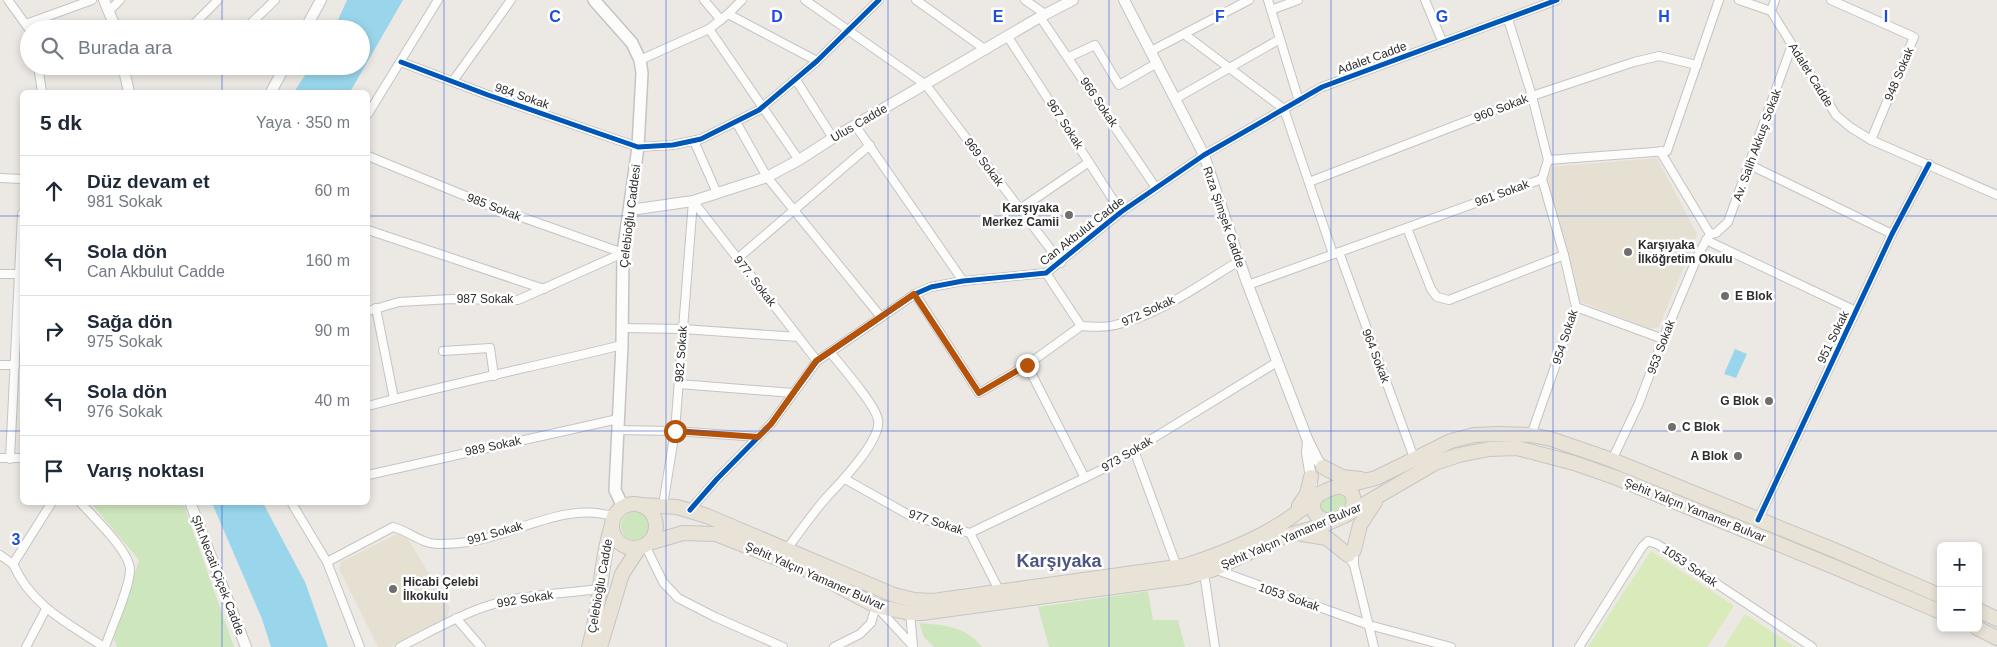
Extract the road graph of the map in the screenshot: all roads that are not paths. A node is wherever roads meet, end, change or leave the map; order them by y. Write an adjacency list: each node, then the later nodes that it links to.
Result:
1 (8, 0): 34 (street)
2 (92, 0): 35 (street)
3 (104, 0): 29 (street)
4 (120, 0): 29 (street)
5 (218, 0): 37 (street)
6 (275, 0): 38 (street)
7 (321, 0): 39 (street)
8 (438, 0): 52 (street)
9 (511, 0): 61 (street)
10 (594, 0): 51 (main road, Çelebioğlu Caddesi)
11 (704, 0): 40 (street)
12 (742, 0): 31 (street)
13 (805, 0): 42 (street, 969 Sokak)
14 (879, 0): 42 (street)
15 (916, 0): 48 (street)
16 (1025, 0): 32 (street, 966 Sokak)
17 (1073, 0): 32 (street, Ulus Cadde)
18 (1124, 0): 49 (street, Rıza Şimşek Cadde)
19 (1249, 0): 43 (street)
20 (1268, 0): 28 (street)
21 (1298, 0): 28 (street)
22 (1425, 0): 46 (street)
23 (1557, 0): 33 (street, Adalet Cadde)
24 (1719, 0): 55 (street)
25 (1739, 0): 30 (street)
26 (1775, 0): 30 (street)
27 (1831, 0): 75 (street, 948 Sokak)
28 (1271, 10): 45 (street)
29 (109, 11): 36 (street)
30 (1771, 11): 47 (street, Adalet Cadde)
31 (728, 14): 40 (street); 53 (street)
32 (1042, 15): 44 (street, Ulus Cadde); 50 (street, 966 Sokak)
33 (1508, 19): 46 (street, Adalet Cadde); 66 (street)
34 (23, 20)
35 (43, 20)
36 (112, 20)
37 (198, 20)
38 (254, 20)
39 (310, 20)
40 (721, 20): 41 (street)
41 (708, 29): 51 (street); 69 (street)
42 (849, 30): 53 (street); 62 (street, 969 Sokak)
43 (1184, 34): 49 (street); 56 (street)
44 (1008, 37): 48 (street, Ulus Cadde); 84 (street, 967 Sokak)
45 (1280, 39): 56 (street); 68 (street)
46 (1443, 43): 68 (street, Adalet Cadde)
47 (1792, 45): 75 (street, Adalet Cadde); 86 (street, Av. Salih Akkuş Sokak)
48 (986, 50): 62 (street, Ulus Cadde)
49 (1151, 51): 54 (street, Rıza Şimşek Cadde)
50 (1069, 57): 54 (street); 92 (street, 966 Sokak)
51 (640, 60): 78 (main road, Çelebioğlu Caddesi)
52 (401, 62): 61 (street, 984 Sokak); 71 (street)
53 (817, 62): 60 (street)
54 (1157, 63): 67 (street, Rıza Şimşek Cadde)
55 (1697, 65): 66 (street, 960 Sokak); 79 (street)
56 (1230, 69): 67 (street); 70 (street)
57 (39, 75): 63 (street)
58 (126, 75): 64 (street)
59 (281, 75): 65 (street)
60 (796, 80): 69 (street); 74 (street)
61 (453, 81): 78 (street, 984 Sokak)
62 (926, 85): 73 (street, Ulus Cadde); 97 (street, 969 Sokak)
63 (42, 90)
64 (129, 90)
65 (272, 90)
66 (1532, 96): 83 (street); 91 (street, 960 Sokak)
67 (1175, 100): 80 (street, Rıza Şimşek Cadde)
68 (1299, 101): 70 (street, Adalet Cadde)
69 (762, 108): 72 (street); 82 (street)
70 (1284, 109): 80 (street, Adalet Cadde); 91 (street, 964 Sokak)
71 (370, 111)
72 (736, 122): 76 (street); 87 (street)
73 (855, 125): 74 (street, Ulus Cadde); 77 (street)
74 (833, 138): 82 (street, Ulus Cadde)
75 (1871, 140): 85 (street, Adalet Cadde)
76 (694, 141): 78 (street); 93 (street)
77 (870, 144): 98 (street); 114 (street)
78 (638, 147): 96 (main road, Çelebioğlu Caddesi)
79 (1660, 151): 83 (street); 103 (street)
80 (1204, 155): 92 (street, Can Akbulut Cadde); 109 (street, Rıza Şimşek Cadde)
81 (370, 157): 104 (street, 985 Sokak)
82 (799, 160): 87 (street, Ulus Cadde)
83 (1548, 160): 90 (street, 961 Sokak)
84 (1089, 162): 97 (street); 99 (street, 967 Sokak)
85 (1929, 164): 94 (street, Adalet Cadde); 102 (street, 951 Sokak)
86 (1750, 165): 102 (street); 103 (street, Av. Salih Akkuş Sokak)
87 (767, 177): 93 (street, Ulus Cadde); 98 (street)
88 (0, 178): 89 (street)
89 (20, 179)
90 (1542, 179): 100 (street, 961 Sokak); 107 (street, 954 Sokak)
91 (1309, 182): 105 (street, 964 Sokak)
92 (1156, 188): 99 (street, Can Akbulut Cadde)
93 (717, 193): 95 (street, Ulus Cadde)
94 (1997, 195)
95 (693, 202): 96 (street, Ulus Cadde); 108 (street, 977. Sokak); 124 (street, 982 Sokak)
96 (630, 210): 104 (main road, Çelebioğlu Caddesi)
97 (1020, 210): 110 (street, 969 Sokak)
98 (795, 211): 108 (street); 121 (street)
99 (1121, 212): 110 (street, Can Akbulut Cadde)
100 (1407, 228): 105 (street, 961 Sokak); 107 (street)
101 (370, 231): 116 (street)
102 (1892, 234): 120 (street, 951 Sokak)
103 (1708, 237): 120 (street); 126 (street, 953 Sokak)
104 (623, 252): 116 (street, 987 Sokak); 123 (main road, Çelebioğlu Caddesi)
105 (1336, 253): 115 (street, 961 Sokak); 148 (street, 964 Sokak)
106 (20, 254): 112 (street)
107 (1564, 255): 118 (street, 954 Sokak)
108 (737, 259): 125 (street, 977. Sokak)
109 (1239, 261): 115 (street, Rıza Şimşek Cadde); 122 (street, 972 Sokak)
110 (1061, 263): 113 (street, Can Akbulut Cadde)
111 (0, 274): 112 (street)
112 (19, 274): 133 (street)
113 (1046, 274): 114 (street, Can Akbulut Cadde); 122 (street)
114 (963, 281): 117 (street, Can Akbulut Cadde)
115 (1248, 285): 131 (street, Rıza Şimşek Cadde)
116 (544, 289): 119 (street, 987 Sokak)
117 (914, 294): 121 (street, Can Akbulut Cadde); 134 (street)
118 (1576, 307): 126 (street); 142 (street, 954 Sokak)
119 (372, 309): 138 (street)
120 (1856, 312): 170 (street, 951 Sokak)
121 (881, 317): 129 (street, Can Akbulut Cadde)
122 (1081, 326): 134 (street)
123 (623, 328): 124 (street); 127 (main road, Çelebioğlu Caddesi)
124 (683, 328): 125 (street); 136 (street, 982 Sokak)
125 (798, 337): 130 (street, 977. Sokak)
126 (1663, 338): 150 (street, 953 Sokak)
127 (622, 345): 135 (street); 140 (main road, Çelebioğlu Caddesi)
128 (443, 351): 135 (street)
129 (830, 352): 130 (street, Can Akbulut Cadde); 155 (street)
130 (816, 361): 137 (street, Can Akbulut Cadde)
131 (1277, 362): 144 (street, Rıza Şimşek Cadde); 145 (street, 973 Sokak)
132 (0, 365): 133 (street)
133 (15, 365): 149 (street)
134 (1027, 365): 154 (street)
135 (494, 376): 138 (street)
136 (679, 384): 137 (street); 141 (street, 982 Sokak)
137 (793, 393): 143 (street, Can Akbulut Cadde)
138 (394, 399): 139 (street)
139 (370, 405)
140 (617, 424): 141 (street, 989 Sokak); 152 (street, 989 Sokak); 167 (main road, Çelebioğlu Caddesi)
141 (675, 431): 143 (street, 989 Sokak); 165 (street, 982 Sokak)
142 (1531, 435): 148 (highway, Şehit Yalçın Yamaner Bulvar); 150 (highway, Şehit Yalçın Yamaner Bulvar)
143 (758, 437): 166 (street, Can Akbulut Cadde)
144 (1308, 441): 151 (street, Rıza Şimşek Cadde); 153 (street, Rıza Şimşek Cadde)
145 (1134, 450): 154 (street, 973 Sokak); 179 (street)
146 (0, 458): 149 (street)
147 (20, 458): 149 (street)
148 (1414, 458): 156 (highway, Şehit Yalçın Yamaner Bulvar)
149 (10, 459)
150 (1612, 460): 170 (highway, Şehit Yalçın Yamaner Bulvar)
151 (1323, 467): 156 (highway); 157 (street, Rıza Şimşek Cadde)
152 (370, 474)
153 (1311, 477): 159 (street, Rıza Şimşek Cadde); 169 (highway)
154 (1085, 478): 172 (street, 973 Sokak)
155 (845, 479): 172 (street, 977 Sokak); 174 (street)
156 (1371, 480): 157 (highway, Şehit Yalçın Yamaner Bulvar)
157 (1344, 488): 159 (highway, Şehit Yalçın Yamaner Bulvar); 168 (highway)
158 (1386, 492): 168 (highway, Şehit Yalçın Yamaner Bulvar); 176 (highway); 186 (highway, Şehit Yalçın Yamaner Bulvar)
159 (1314, 500): 168 (highway); 169 (highway, Şehit Yalçın Yamaner Bulvar)
160 (50, 505): 178 (street)
161 (83, 505): 196 (street)
162 (191, 505): 197 (street, Şht.Necati Çiçek Cadde)
163 (293, 505): 177 (street)
164 (641, 505): 165 (highway, Şehit Yalçın Yamaner Bulvar); 167 (highway); 173 (highway)
165 (663, 505): 166 (highway, Şehit Yalçın Yamaner Bulvar)
166 (690, 510): 174 (highway, Şehit Yalçın Yamaner Bulvar)
167 (616, 516): 173 (highway); 177 (street, 991 Sokak); 181 (highway, Çelebioğlu Cadde)
168 (1338, 516): 171 (highway, Şehit Yalçın Yamaner Bulvar); 176 (street); 176 (street)
169 (1286, 520): 179 (highway, Şehit Yalçın Yamaner Bulvar)
170 (1758, 520): 183 (highway, Şehit Yalçın Yamaner Bulvar)
171 (1296, 533): 176 (highway); 180 (highway, Şehit Yalçın Yamaner Bulvar)
172 (970, 534): 182 (street, 977 Sokak)
173 (644, 545): 184 (highway, Şehit Yalçın Yamaner Bulvar); 202 (highway, Çelebioğlu Cadde); 203 (street)
174 (786, 550): 182 (highway, Şehit Yalçın Yamaner Bulvar)
175 (0, 555): 178 (street)
176 (1352, 557): 191 (street)
177 (327, 562): 198 (street)
178 (13, 564): 185 (street)
179 (1177, 567): 182 (highway, Şehit Yalçın Yamaner Bulvar)
180 (1209, 571): 188 (highway, Şehit Yalçın Yamaner Bulvar); 191 (street, 1053 Sokak); 205 (street)
181 (599, 589): 189 (street, 992 Sokak); 201 (highway, Çelebioğlu Cadde)
182 (1000, 592)
183 (1937, 594)
184 (876, 606): 188 (highway, Şehit Yalçın Yamaner Bulvar); 194 (street); 204 (street)
185 (46, 609): 195 (street); 196 (street)
186 (1937, 610)
187 (1982, 612): 190 (highway)
188 (910, 614): 194 (street)
189 (456, 618): 199 (street, 992 Sokak); 200 (street)
190 (1997, 619)
191 (1369, 625): 206 (street); 207 (street, 1053 Sokak)
192 (1982, 630): 193 (highway)
193 (1997, 638)
194 (913, 646)
195 (26, 647)
196 (104, 647)
197 (246, 647)
198 (360, 647)
199 (400, 647)
200 (481, 647)
201 (589, 647)
202 (600, 647)
203 (783, 647)
204 (834, 647)
205 (1216, 647)
206 (1374, 647)
207 (1448, 647)
208 (1579, 647): 209 (street, 1053 Sokak)
209 (1812, 647)

